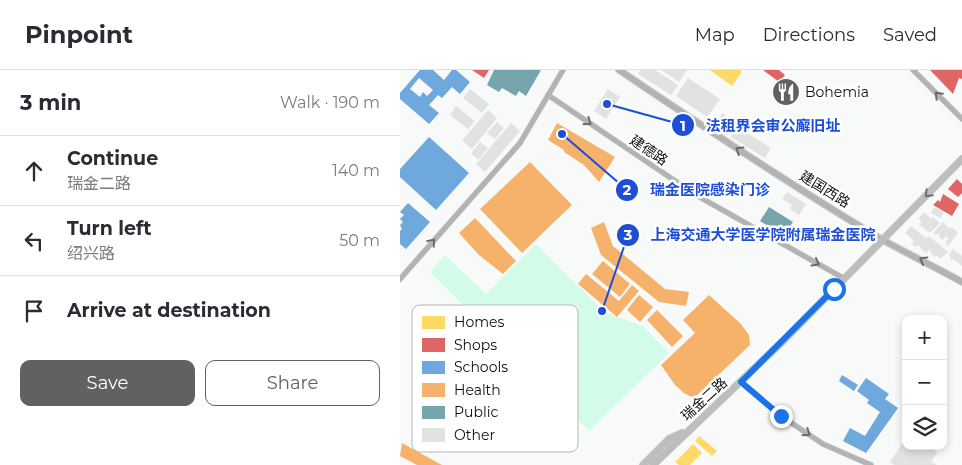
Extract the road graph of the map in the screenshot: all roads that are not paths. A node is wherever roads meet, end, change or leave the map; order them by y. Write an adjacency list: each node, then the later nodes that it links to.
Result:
1 (563, 70): 4 (street)
2 (619, 70): 7 (street, 建国西路, one-way to 2)
3 (913, 70): 5 (street, one-way to 3)
4 (548, 95): 8 (street, 建德路, one-way to 8); 9 (street, one-way to 4)
5 (962, 119)
6 (962, 159): 7 (main road, 瑞金二路, one-way to 7)
7 (883, 240): 8 (main road, 瑞金二路); 10 (street, 建国西路, one-way to 7)
8 (845, 279): 11 (main road, 瑞金二路)
9 (400, 280)
10 (962, 282)
11 (741, 382): 12 (main road, 瑞金二路); 15 (street, one-way to 15)
12 (686, 431): 13 (main road); 14 (main road, 瑞金二路)
13 (644, 465)
14 (653, 465)
15 (871, 465)

